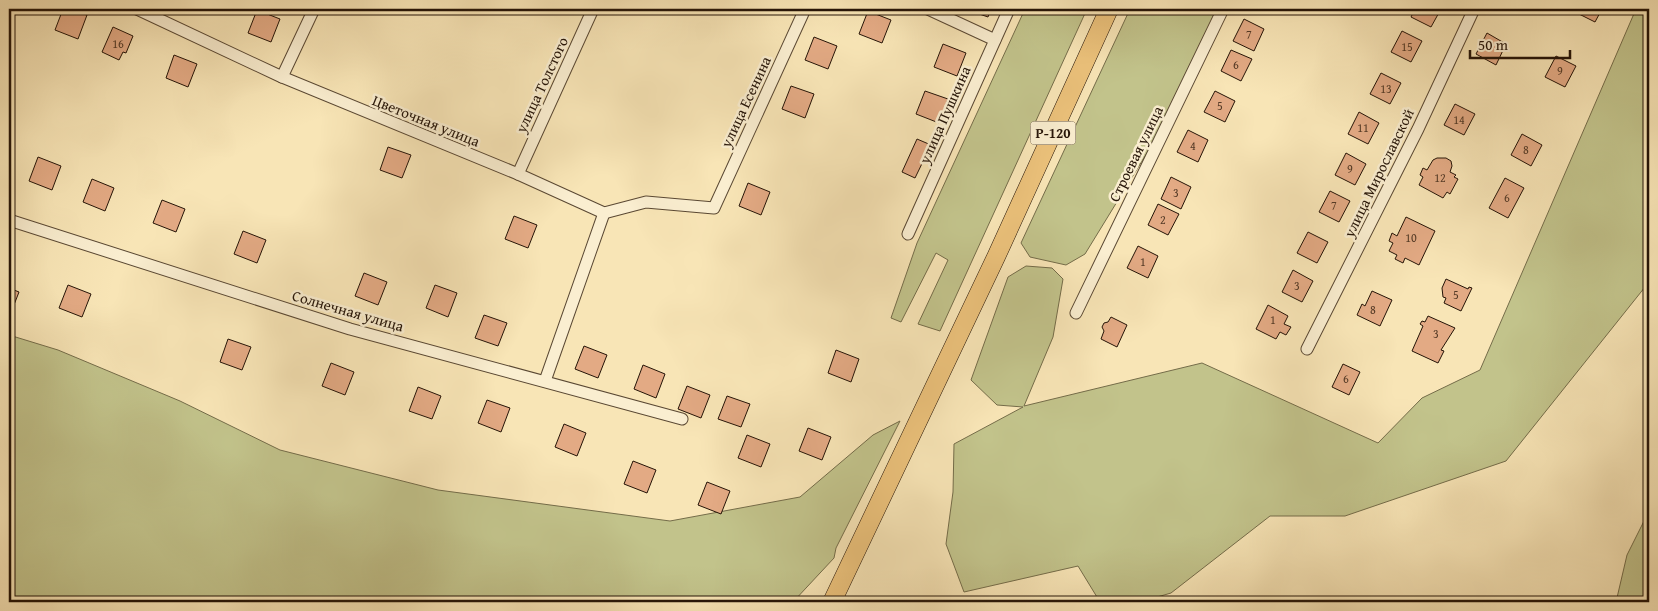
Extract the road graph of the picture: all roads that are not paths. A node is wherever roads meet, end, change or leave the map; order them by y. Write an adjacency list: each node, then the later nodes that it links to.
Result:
1 (137, 9): 11 (street, Цветочная улица)
2 (314, 9): 11 (street)
3 (593, 9): 12 (street, улица Толстого)
4 (805, 9): 13 (street, улица Есенина)
5 (928, 9): 10 (street)
6 (1010, 9): 10 (street, улица Пушкина)
7 (1109, 9): 20 (main road, Р-120)
8 (1223, 9): 16 (street, Строевая улица)
9 (1474, 9): 17 (street, улица Мирославской)
10 (995, 40): 15 (street, улица Пушкина)
11 (282, 77): 12 (street, Цветочная улица)
12 (518, 174): 13 (street, Цветочная улица)
13 (604, 213): 18 (street)
14 (9, 220): 18 (street, Солнечная улица)
15 (908, 234)
16 (1076, 313)
17 (1308, 350)
18 (545, 381): 19 (street, Солнечная улица)
19 (682, 419)
20 (832, 602)

